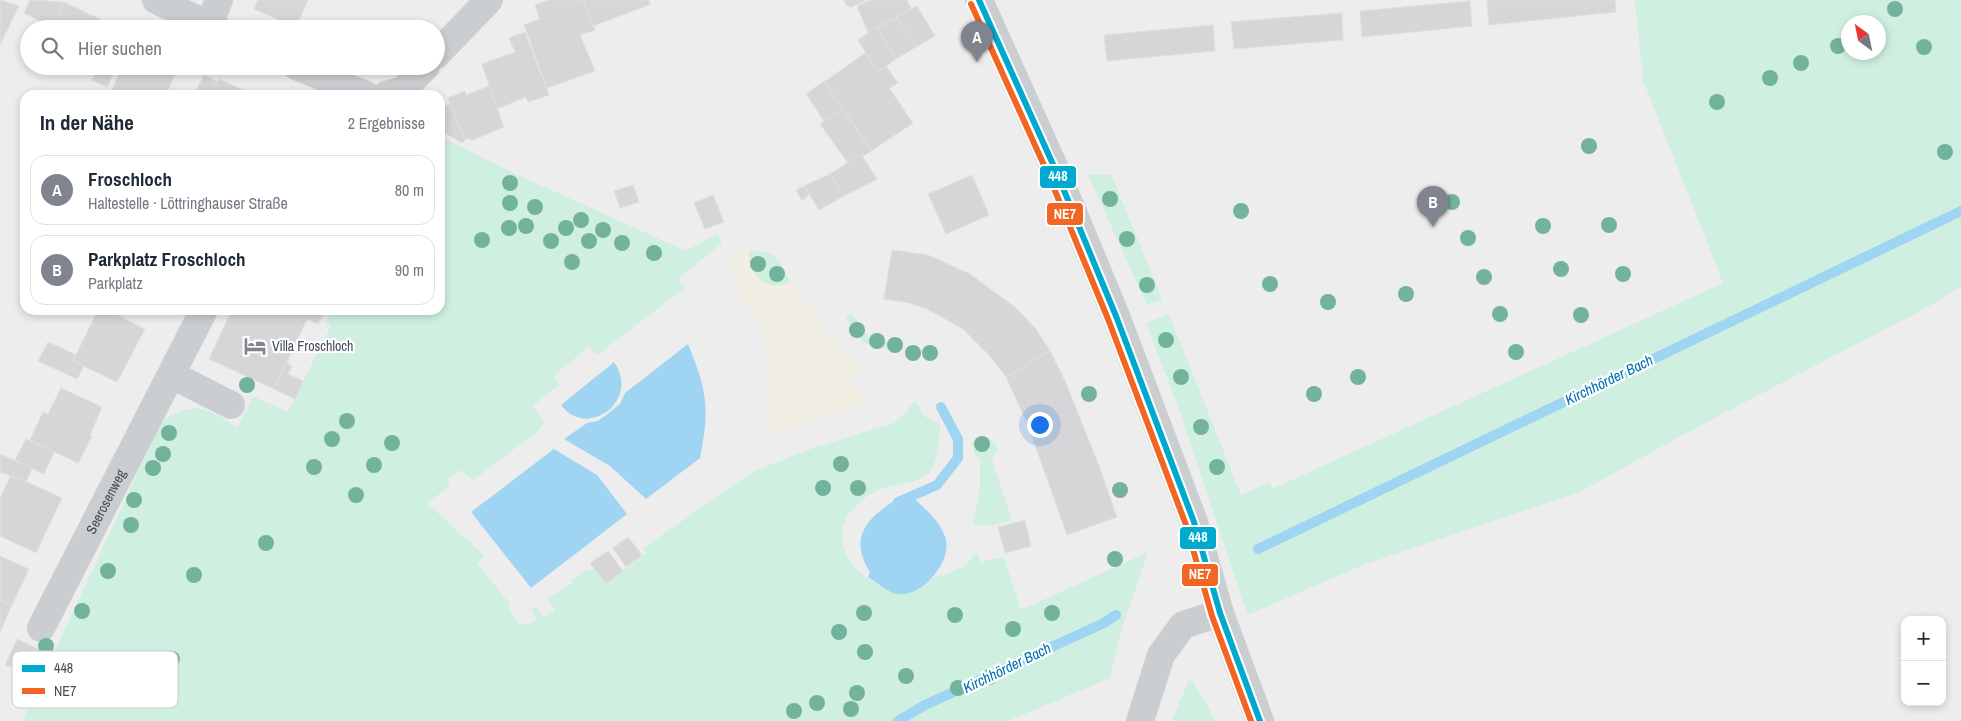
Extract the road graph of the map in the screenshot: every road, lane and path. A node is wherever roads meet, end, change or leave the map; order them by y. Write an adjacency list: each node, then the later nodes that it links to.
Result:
1 (156, 0): 4 (street)
2 (489, 0): 5 (street)
3 (979, 0): 13 (street)
4 (215, 18)
5 (445, 46)
6 (417, 75): 9 (street)
7 (308, 79): 8 (street)
8 (348, 90)
9 (403, 90)
10 (202, 315): 11 (street, Seerosenweg)
11 (172, 375): 12 (street); 14 (street, Seerosenweg)
12 (230, 405)
13 (1220, 612): 15 (street); 16 (street)
14 (41, 628)
15 (1140, 721)
16 (1260, 721)

